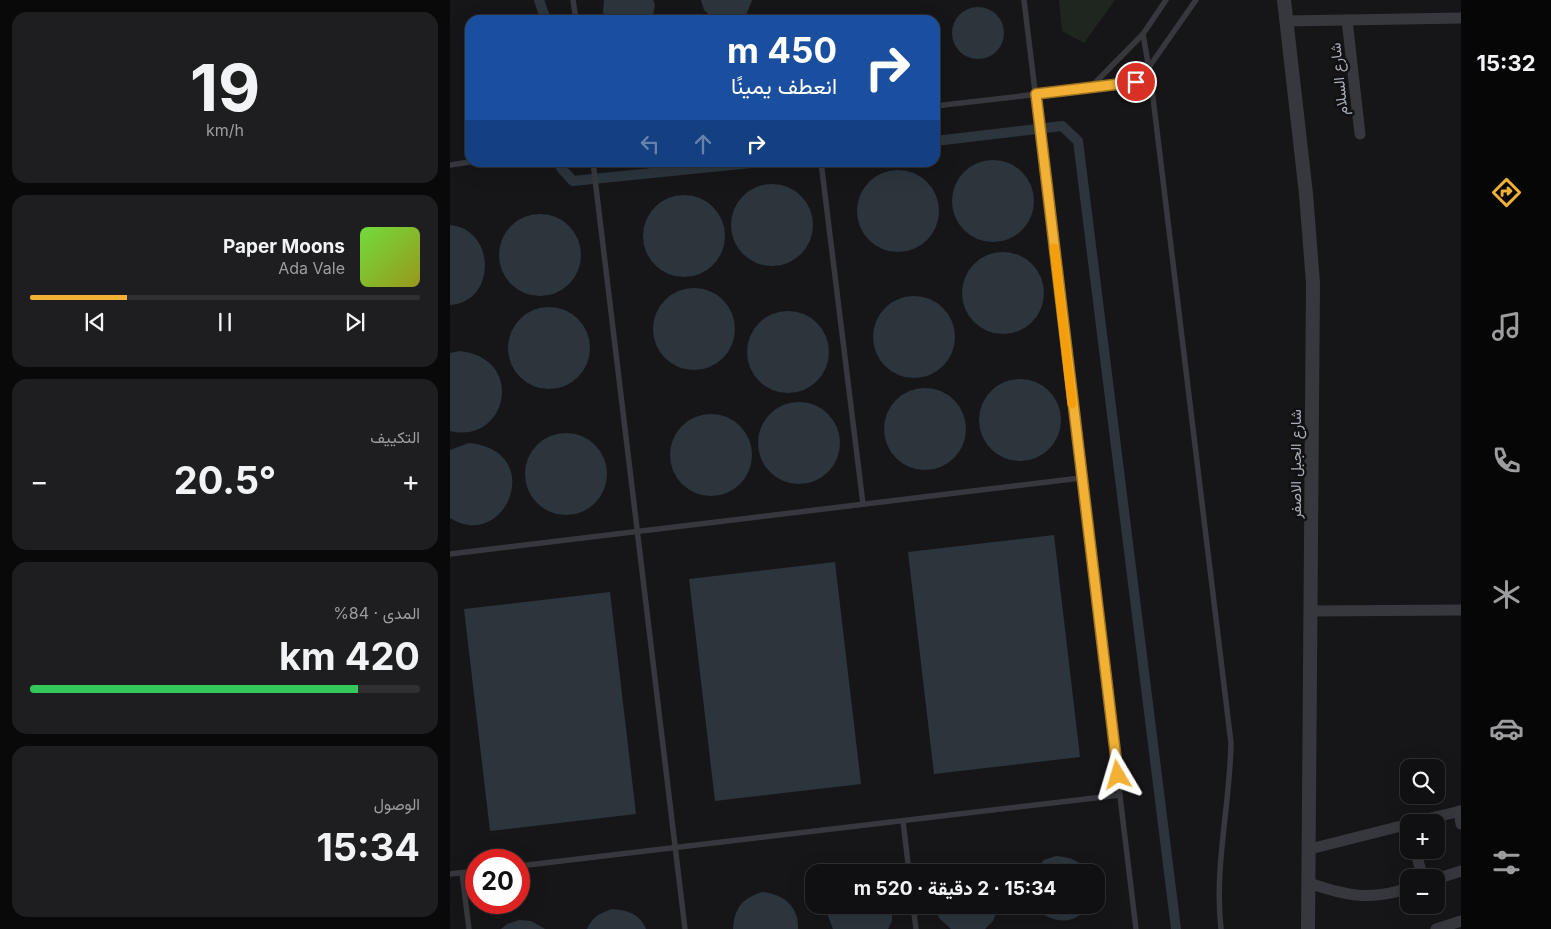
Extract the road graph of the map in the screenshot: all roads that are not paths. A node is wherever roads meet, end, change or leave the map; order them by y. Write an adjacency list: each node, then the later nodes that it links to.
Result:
1 (573, 0): 6 (lane)
2 (1024, 0): 14 (lane)
3 (1166, 0): 10 (lane)
4 (1196, 0): 11 (lane)
5 (1284, 0): 9 (street, شارع الجبل الاصفر)
6 (575, 15)
7 (1461, 18): 8 (street)
8 (1347, 20): 9 (street); 16 (street, شارع السلام)
9 (1287, 21): 26 (street, شارع الجبل الاصفر)
10 (1143, 34): 11 (lane); 13 (lane)
11 (1149, 66): 12 (lane)
12 (1151, 81): 13 (lane); 50 (lane)
13 (1090, 87): 14 (lane)
14 (1036, 94): 15 (lane); 21 (lane)
15 (940, 105)
16 (1360, 134)
17 (465, 162): 18 (lane)
18 (450, 164)
19 (595, 167): 23 (lane)
20 (822, 167): 22 (lane)
21 (1081, 478): 22 (lane); 27 (lane)
22 (863, 504): 23 (lane)
23 (636, 532): 24 (lane); 33 (lane)
24 (450, 554)
25 (1461, 610): 26 (street)
26 (1312, 611): 34 (street, شارع الجبل الاصفر)
27 (1120, 795): 30 (lane); 49 (lane)
28 (1460, 811): 29 (street); 31 (street)
29 (1445, 815)
30 (903, 821): 33 (lane); 35 (lane)
31 (1461, 824)
32 (1400, 826): 34 (street)
33 (675, 848): 36 (lane); 47 (lane)
34 (1310, 849): 42 (street, شارع الجبل الاصفر)
35 (908, 864)
36 (530, 865)
37 (1461, 871): 41 (street)
38 (462, 873): 39 (lane); 40 (lane); 46 (lane)
39 (465, 873)
40 (450, 874)
41 (1445, 876)
42 (1310, 884): 43 (street); 51 (street, شارع الجبل الاصفر)
43 (1400, 890)
44 (914, 914): 48 (lane)
45 (1461, 921): 52 (street)
46 (469, 929)
47 (685, 929)
48 (916, 929)
49 (1136, 929)
50 (1221, 929)
51 (1308, 929)
52 (1436, 929)

